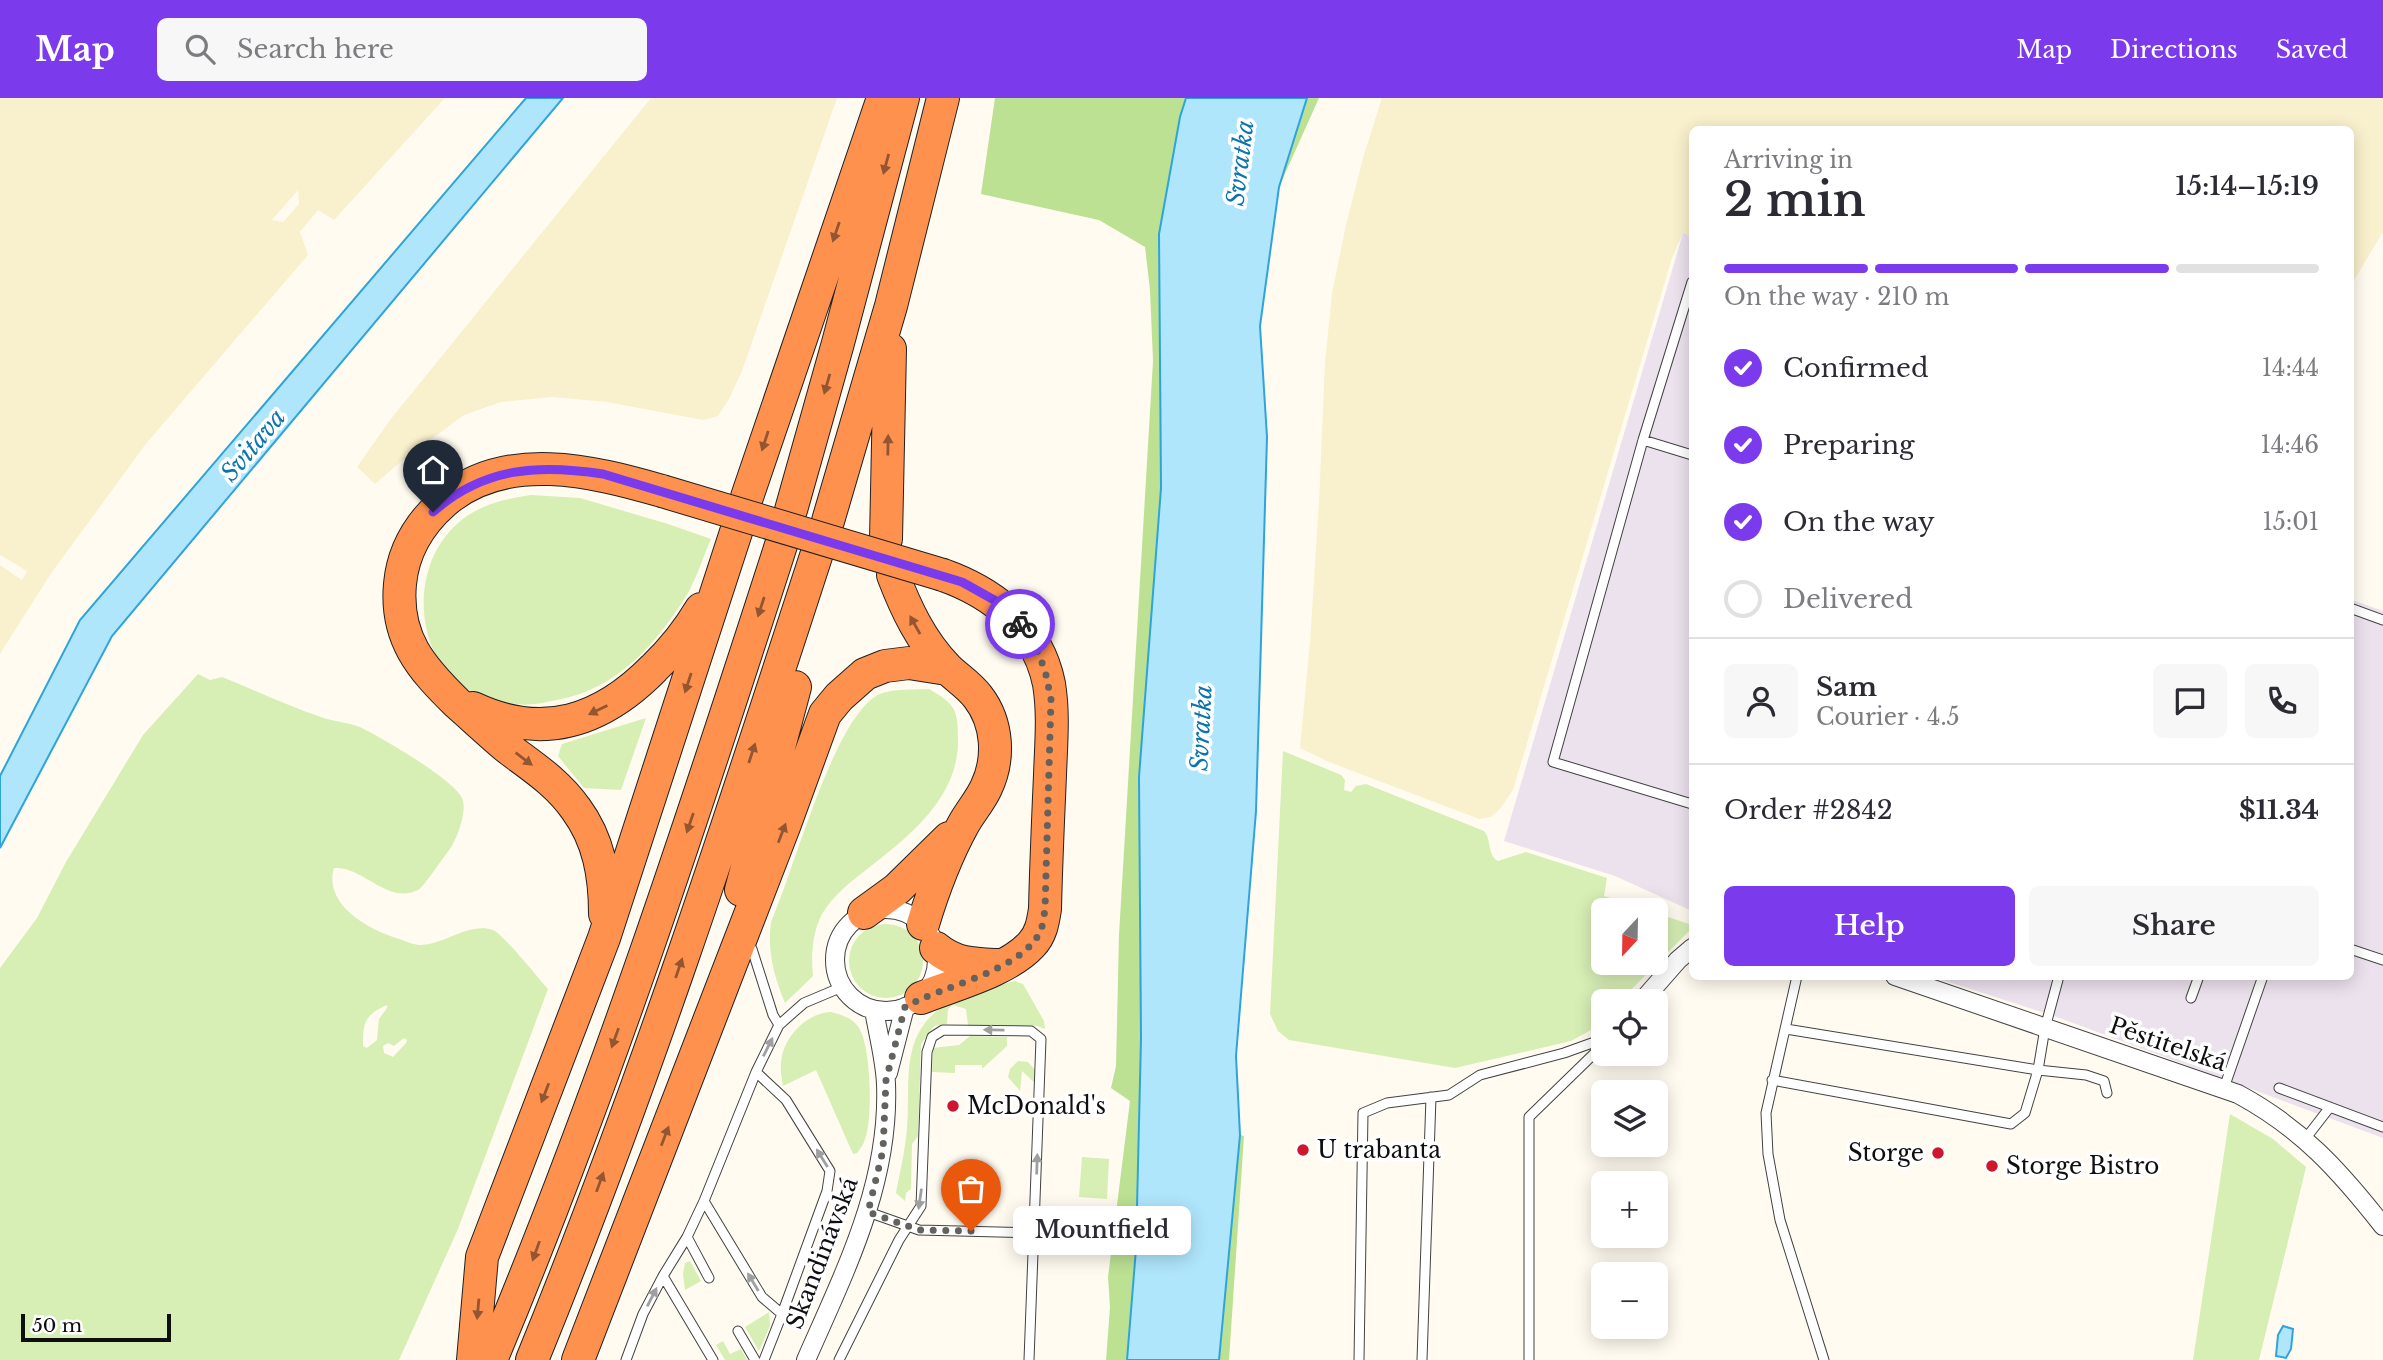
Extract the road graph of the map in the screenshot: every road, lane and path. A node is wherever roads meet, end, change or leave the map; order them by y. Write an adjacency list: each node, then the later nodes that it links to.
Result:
1 (883, 98): 8 (highway, one-way to 8)
2 (903, 98): 9 (highway, one-way to 9)
3 (943, 98): 5 (highway)
4 (1689, 292): 6 (lane)
5 (891, 306): 10 (highway); 11 (highway, one-way to 5)
6 (1643, 440): 7 (lane); 18 (lane)
7 (1689, 455)
8 (747, 497)
9 (791, 510)
10 (828, 521)
11 (886, 539)
12 (782, 542): 66 (highway, one-way to 66)
13 (892, 575): 16 (highway, one-way to 13)
14 (2354, 609): 15 (lane)
15 (2383, 620)
16 (947, 668): 19 (highway); 34 (highway, one-way to 16)
17 (454, 699): 22 (highway, one-way to 22); 22 (highway); 27 (highway, bridge)
18 (1689, 803)
19 (963, 825): 20 (highway); 21 (highway)
20 (864, 913): 21 (street); 33 (street)
21 (930, 936): 27 (highway); 37 (street)
22 (604, 938): 65 (highway, one-way to 65)
23 (752, 949): 39 (lane)
24 (2354, 950): 26 (lane)
25 (1689, 951): 35 (street)
26 (2383, 960)
27 (1003, 965): 37 (highway)
28 (1796, 980): 41 (lane)
29 (1907, 980): 40 (street, Pěstitelská)
30 (2058, 980): 40 (lane)
31 (2198, 980): 36 (lane)
32 (2262, 980): 48 (lane)
33 (842, 987): 38 (street); 39 (lane)
34 (721, 988): 67 (highway, one-way to 34); 68 (highway, one-way to 34)
35 (1653, 989)
36 (2191, 999)
37 (913, 1002): 38 (street); 46 (street, Skandinávská)
38 (874, 1010): 46 (street, Skandinávská)
39 (779, 1025): 45 (lane, one-way to 39)
40 (2045, 1028): 44 (lane); 48 (street, Pěstitelská)
41 (1786, 1029): 44 (lane); 47 (lane)
42 (1591, 1043): 51 (lane)
43 (1591, 1057): 78 (lane)
44 (2038, 1070): 47 (lane); 50 (lane)
45 (756, 1072): 55 (lane); 63 (lane, one-way to 45)
46 (886, 1080): 56 (street, Skandinávská)
47 (1772, 1080): 79 (lane)
48 (2224, 1088): 54 (street, Pěstitelská)
49 (2279, 1088): 52 (lane)
50 (2107, 1093)
51 (1431, 1097): 76 (lane); 77 (lane)
52 (2330, 1107): 53 (lane); 54 (lane)
53 (2383, 1127)
54 (2306, 1139): 57 (street, Pěstitelská)
55 (704, 1202): 60 (lane); 63 (lane, one-way to 55)
56 (868, 1212): 58 (lane); 73 (street, Skandinávská)
57 (2383, 1226)
58 (907, 1227): 59 (lane); 59 (lane, one-way to 58); 74 (lane)
59 (1035, 1233): 75 (lane)
60 (687, 1237): 61 (lane); 62 (lane)
61 (663, 1276): 69 (lane, one-way to 61); 70 (lane)
62 (709, 1278)
63 (782, 1314): 72 (lane)
64 (738, 1331): 71 (lane)
65 (473, 1360)
66 (491, 1360)
67 (532, 1360)
68 (578, 1360)
69 (626, 1360)
70 (713, 1360)
71 (755, 1360)
72 (764, 1360)
73 (806, 1360)
74 (839, 1360)
75 (1029, 1360)
76 (1359, 1360)
77 (1422, 1360)
78 (1529, 1360)
79 (1824, 1360)

